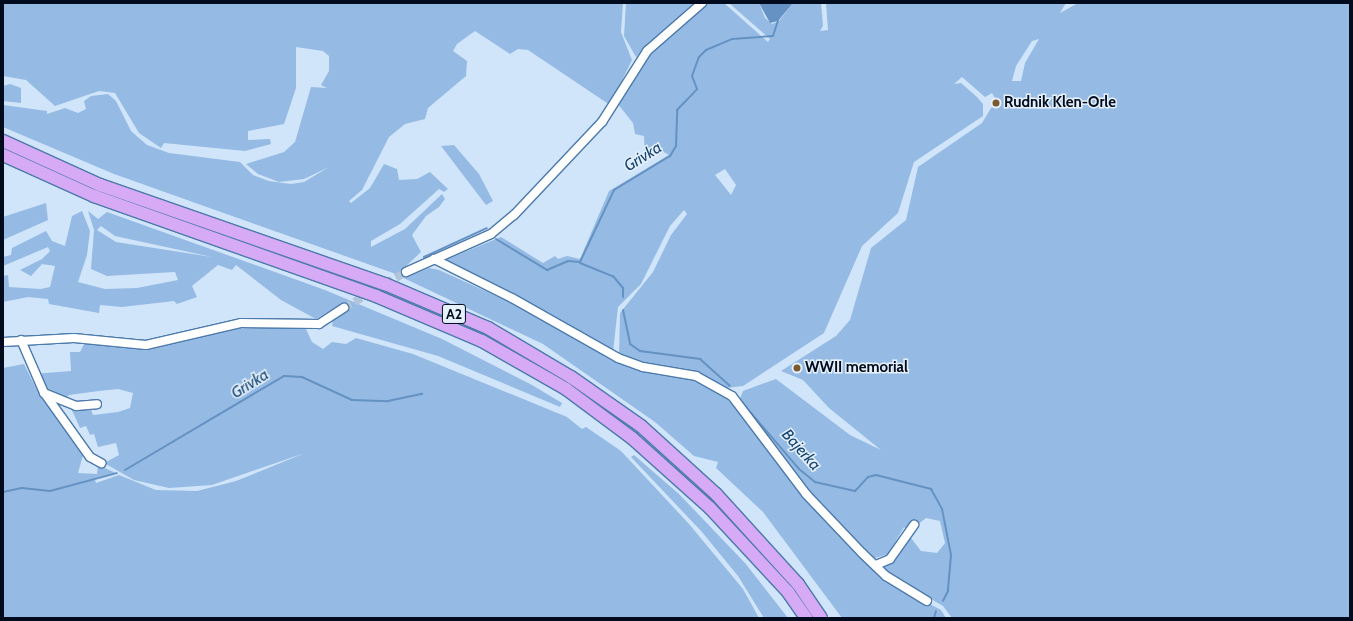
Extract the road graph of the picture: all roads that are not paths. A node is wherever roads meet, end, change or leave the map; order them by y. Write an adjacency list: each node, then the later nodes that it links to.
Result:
1 (702, 3): 4 (street)
2 (3, 141): 16 (highway, A2)
3 (3, 154): 15 (highway, A2)
4 (434, 259): 5 (street); 13 (street)
5 (406, 272)
6 (344, 308): 7 (street)
7 (21, 340): 8 (street); 9 (street)
8 (3, 342)
9 (44, 393): 10 (street); 11 (street)
10 (97, 404)
11 (101, 463)
12 (914, 525): 13 (street)
13 (876, 566): 14 (street)
14 (927, 601)
15 (806, 618)
16 (821, 618)

